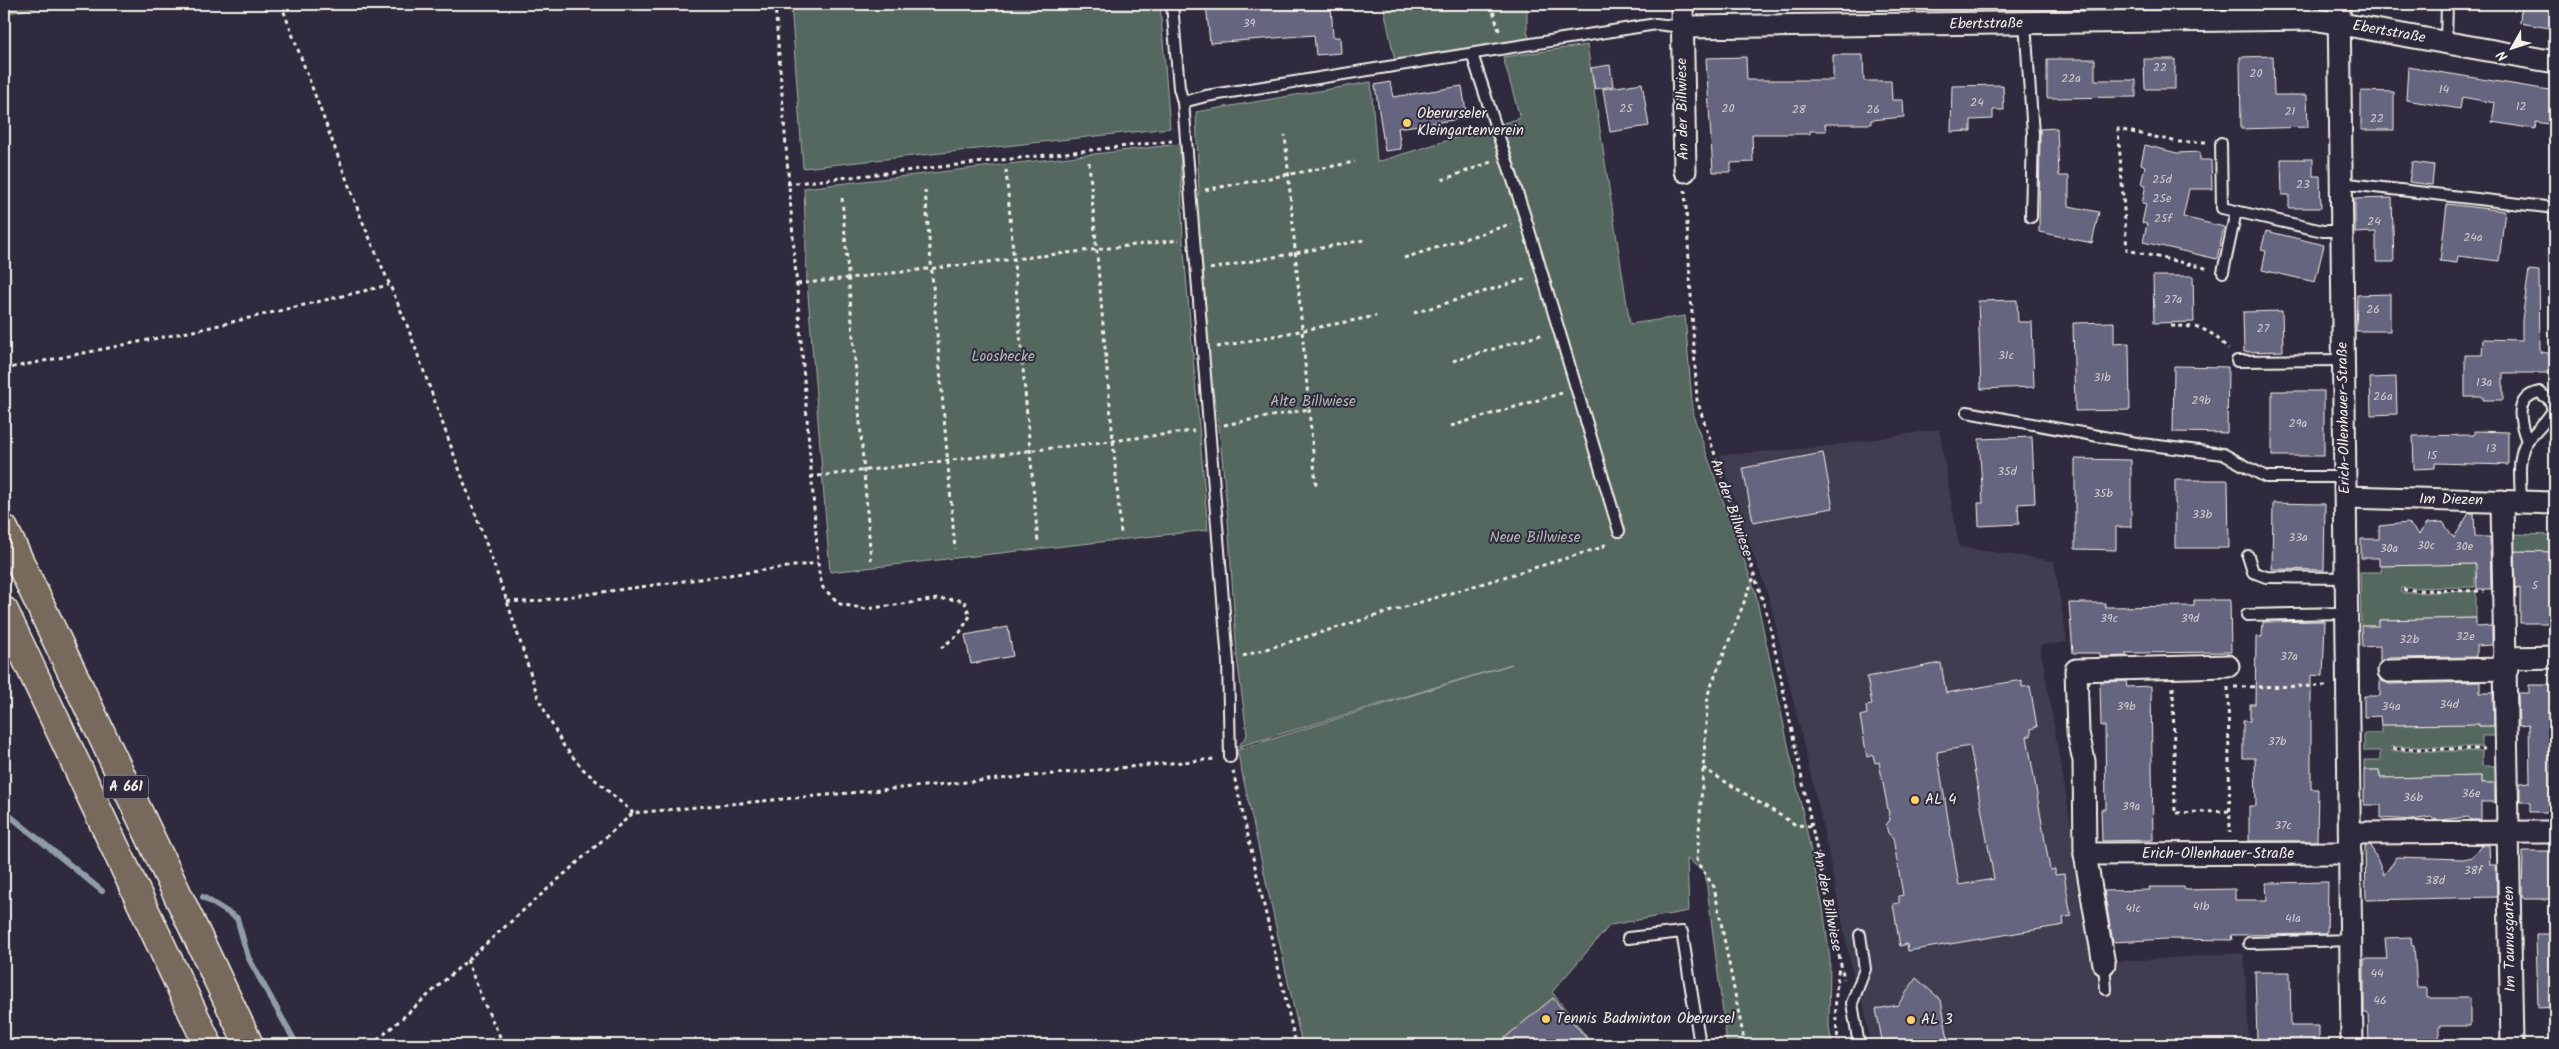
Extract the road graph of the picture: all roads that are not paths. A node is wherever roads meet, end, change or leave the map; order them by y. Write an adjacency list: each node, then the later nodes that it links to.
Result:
1 (1172, 4): 10 (lane)
2 (1682, 4): 6 (street, An der Billwiese)
3 (2447, 4): 7 (lane)
4 (2340, 14): 5 (street, Ebertstraße); 7 (street, Ebertstraße); 13 (street, Erich-Ollenhauer-Straße)
5 (2024, 23): 6 (street, Ebertstraße); 16 (lane)
6 (1682, 27): 8 (lane); 12 (street, An der Billwiese)
7 (2446, 41): 9 (street, Ebertstraße)
8 (1472, 54): 10 (lane); 27 (lane)
9 (2555, 62)
10 (1183, 102): 37 (lane)
11 (2221, 143): 15 (lane)
12 (1684, 172)
13 (2340, 184): 14 (lane); 17 (street, Erich-Ollenhauer-Straße)
14 (2555, 208)
15 (2236, 211): 17 (lane); 18 (lane)
16 (2031, 216)
17 (2340, 231): 19 (street, Erich-Ollenhauer-Straße)
18 (2223, 272)
19 (2343, 360): 20 (lane); 23 (street, Erich-Ollenhauer-Straße)
20 (2237, 362)
21 (1967, 412): 23 (lane)
22 (2527, 442): 24 (lane)
23 (2346, 487): 24 (street, Im Diezen); 29 (street, Erich-Ollenhauer-Straße)
24 (2511, 501): 25 (street, Im Diezen); 34 (street, Im Taunusgarten)
25 (2555, 503)
26 (4, 529): 49 (highway, A 661)
27 (1620, 531)
28 (2248, 556): 29 (lane)
29 (2346, 578): 31 (street, Erich-Ollenhauer-Straße)
30 (4, 611): 48 (highway, A 661)
31 (2346, 613): 32 (lane); 40 (street, Erich-Ollenhauer-Straße)
32 (2248, 615)
33 (2555, 657): 34 (street)
34 (2505, 664): 36 (street); 38 (street, Im Taunusgarten)
35 (2228, 666): 41 (street)
36 (2389, 671)
37 (1230, 757)
38 (2508, 832): 39 (street); 40 (street, Erich-Ollenhauer-Straße); 53 (street, Im Taunusgarten)
39 (2555, 832)
40 (2350, 843): 41 (street, Erich-Ollenhauer-Straße); 44 (street, Erich-Ollenhauer-Straße)
41 (2085, 854): 46 (street)
42 (1860, 936): 51 (lane)
43 (1628, 938): 50 (lane)
44 (2352, 940): 45 (lane); 52 (street, Erich-Ollenhauer-Straße)
45 (2249, 943)
46 (2104, 964): 47 (lane)
47 (2106, 989)
48 (208, 1045)
49 (248, 1045)
50 (1700, 1045)
51 (1859, 1045)
52 (2352, 1045)
53 (2512, 1045)

